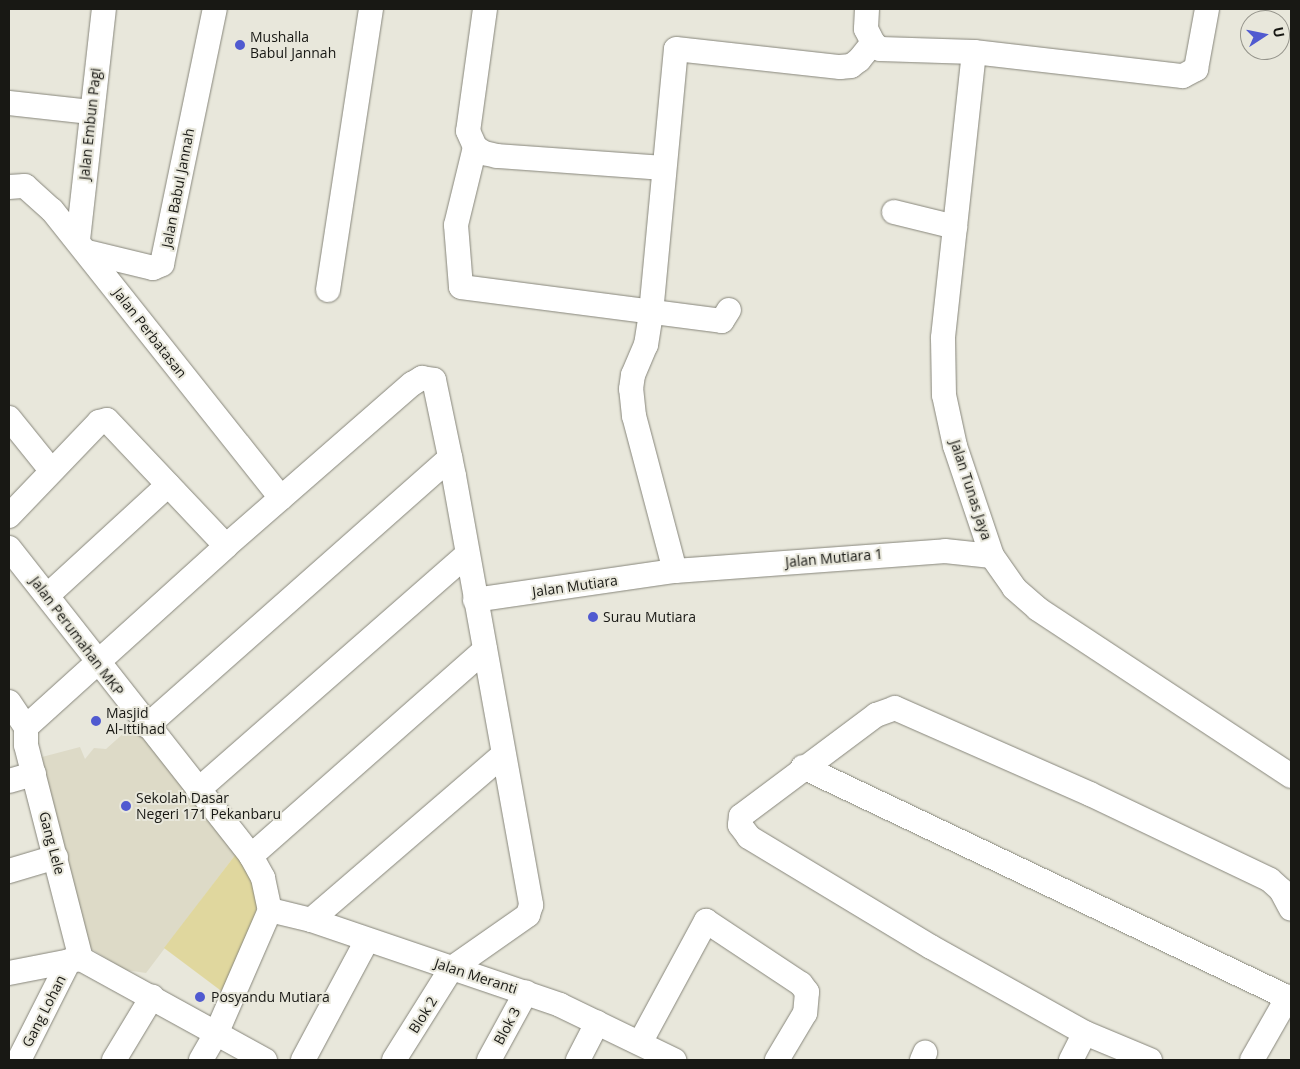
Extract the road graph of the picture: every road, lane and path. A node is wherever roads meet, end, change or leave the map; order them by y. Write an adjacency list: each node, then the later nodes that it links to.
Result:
1 (104, 9): 12 (street, Jalan Embun Pagi)
2 (198, 9): 10 (street, Jalan Babul Jannah)
3 (215, 9): 10 (street, Jalan Babul Jannah)
4 (371, 9): 19 (street)
5 (485, 9): 13 (street)
6 (867, 9): 8 (street)
7 (1208, 9): 9 (street)
8 (873, 43): 9 (street); 14 (street)
9 (974, 52): 17 (street, Jalan Tunas Jaya)
10 (202, 65): 18 (street, Jalan Babul Jannah)
11 (9, 103): 12 (street)
12 (91, 112): 18 (street, Jalan Embun Pagi)
13 (475, 147): 14 (street); 21 (street)
14 (663, 168): 21 (street)
15 (9, 187): 18 (street, Jalan Perbatasan)
16 (894, 212): 17 (street)
17 (955, 227): 31 (street, Jalan Tunas Jaya)
18 (82, 246): 26 (street, Jalan Perbatasan)
19 (328, 290)
20 (729, 310): 21 (street)
21 (651, 313): 32 (street)
22 (9, 418): 24 (street)
23 (450, 458): 26 (street); 30 (street); 38 (street)
24 (51, 470): 25 (street); 27 (street)
25 (168, 485): 28 (street); 33 (street)
26 (281, 498): 28 (street)
27 (9, 516)
28 (226, 546): 36 (street)
29 (9, 548): 33 (street, Jalan Perumahan MKP)
30 (466, 556): 34 (street); 45 (street)
31 (992, 556): 32 (street, Jalan Mutiara 1); 43 (street, Jalan Tunas Jaya)
32 (675, 571): 34 (street, Jalan Mutiara)
33 (48, 595): 36 (street, Jalan Perumahan MKP)
34 (475, 600): 35 (street)
35 (485, 650): 40 (street); 46 (street)
36 (97, 662): 38 (street, Jalan Perumahan MKP); 39 (street)
37 (9, 702): 39 (street)
38 (146, 726): 45 (street, Jalan Perumahan MKP)
39 (26, 727): 42 (street, Gang Lele)
40 (503, 755): 51 (street); 54 (street)
41 (803, 767): 49 (street); 58 (street); 61 (street)
42 (34, 774): 44 (street); 47 (street, Gang Lele)
43 (1291, 776)
44 (9, 781)
45 (198, 790): 46 (street, Jalan Perumahan MKP)
46 (251, 856): 50 (street, Jalan Perumahan MKP)
47 (56, 857): 48 (street); 53 (street, Gang Lele)
48 (9, 871)
49 (1291, 909)
50 (270, 910): 51 (street, Jalan Meranti); 60 (street)
51 (311, 920): 52 (street, Jalan Meranti)
52 (367, 940): 54 (street, Jalan Meranti); 68 (street)
53 (75, 960): 55 (street); 57 (street); 64 (street, Gang Lohan)
54 (451, 969): 56 (street, Jalan Meranti); 69 (street, Blok 2)
55 (9, 973)
56 (526, 992): 59 (street, Jalan Meranti); 70 (street, Blok 3)
57 (152, 997): 60 (street); 65 (street)
58 (1290, 998): 75 (street)
59 (598, 1023): 62 (street, Jalan Meranti); 71 (street)
60 (217, 1032): 66 (street); 67 (street)
61 (1085, 1033): 73 (street); 74 (street)
62 (640, 1043): 63 (street, Jalan Meranti); 72 (street)
63 (671, 1059)
64 (19, 1060)
65 (114, 1060)
66 (201, 1060)
67 (265, 1060)
68 (303, 1060)
69 (394, 1060)
70 (489, 1060)
71 (578, 1060)
72 (777, 1060)
73 (1071, 1060)
74 (1150, 1060)
75 (1252, 1060)

